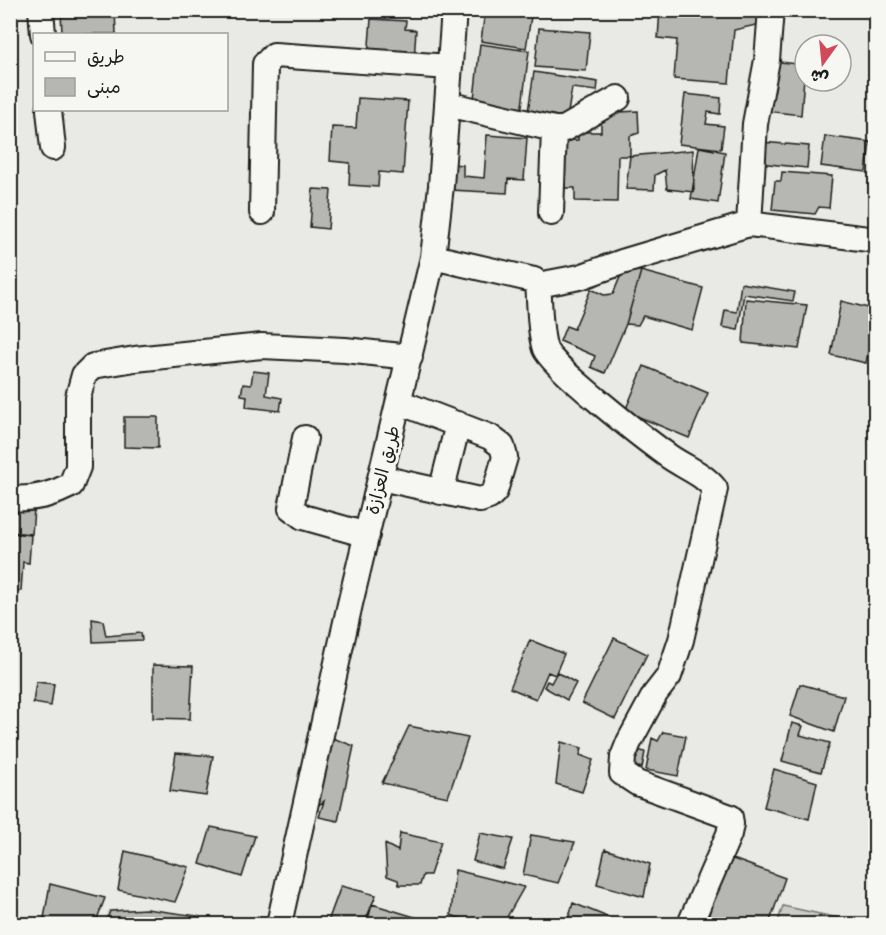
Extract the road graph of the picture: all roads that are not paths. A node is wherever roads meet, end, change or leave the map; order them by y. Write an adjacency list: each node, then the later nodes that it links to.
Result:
1 (41, 10): 4 (street)
2 (454, 10): 5 (street, طريق العزازة)
3 (771, 10): 13 (street)
4 (43, 33)
5 (450, 67): 7 (street, طريق العزازة); 11 (street)
6 (618, 98): 9 (street)
7 (447, 104): 9 (street); 15 (street, طريق العزازة)
8 (49, 111): 10 (street)
9 (554, 129): 12 (street)
10 (53, 148)
11 (262, 212)
12 (551, 213)
13 (748, 224): 14 (street); 16 (street)
14 (876, 240)
15 (433, 257): 16 (street); 17 (street, طريق العزازة)
16 (538, 285): 26 (street)
17 (410, 357): 18 (street, طريق العزازة); 23 (street)
18 (399, 402): 19 (street); 21 (street, طريق العزازة)
19 (458, 424): 22 (street); 22 (street)
20 (305, 438): 24 (street)
21 (381, 478): 22 (street); 24 (street, طريق العزازة)
22 (441, 492)
23 (10, 498)
24 (367, 535): 25 (street, طريق العزازة)
25 (279, 924)
26 (690, 924)

